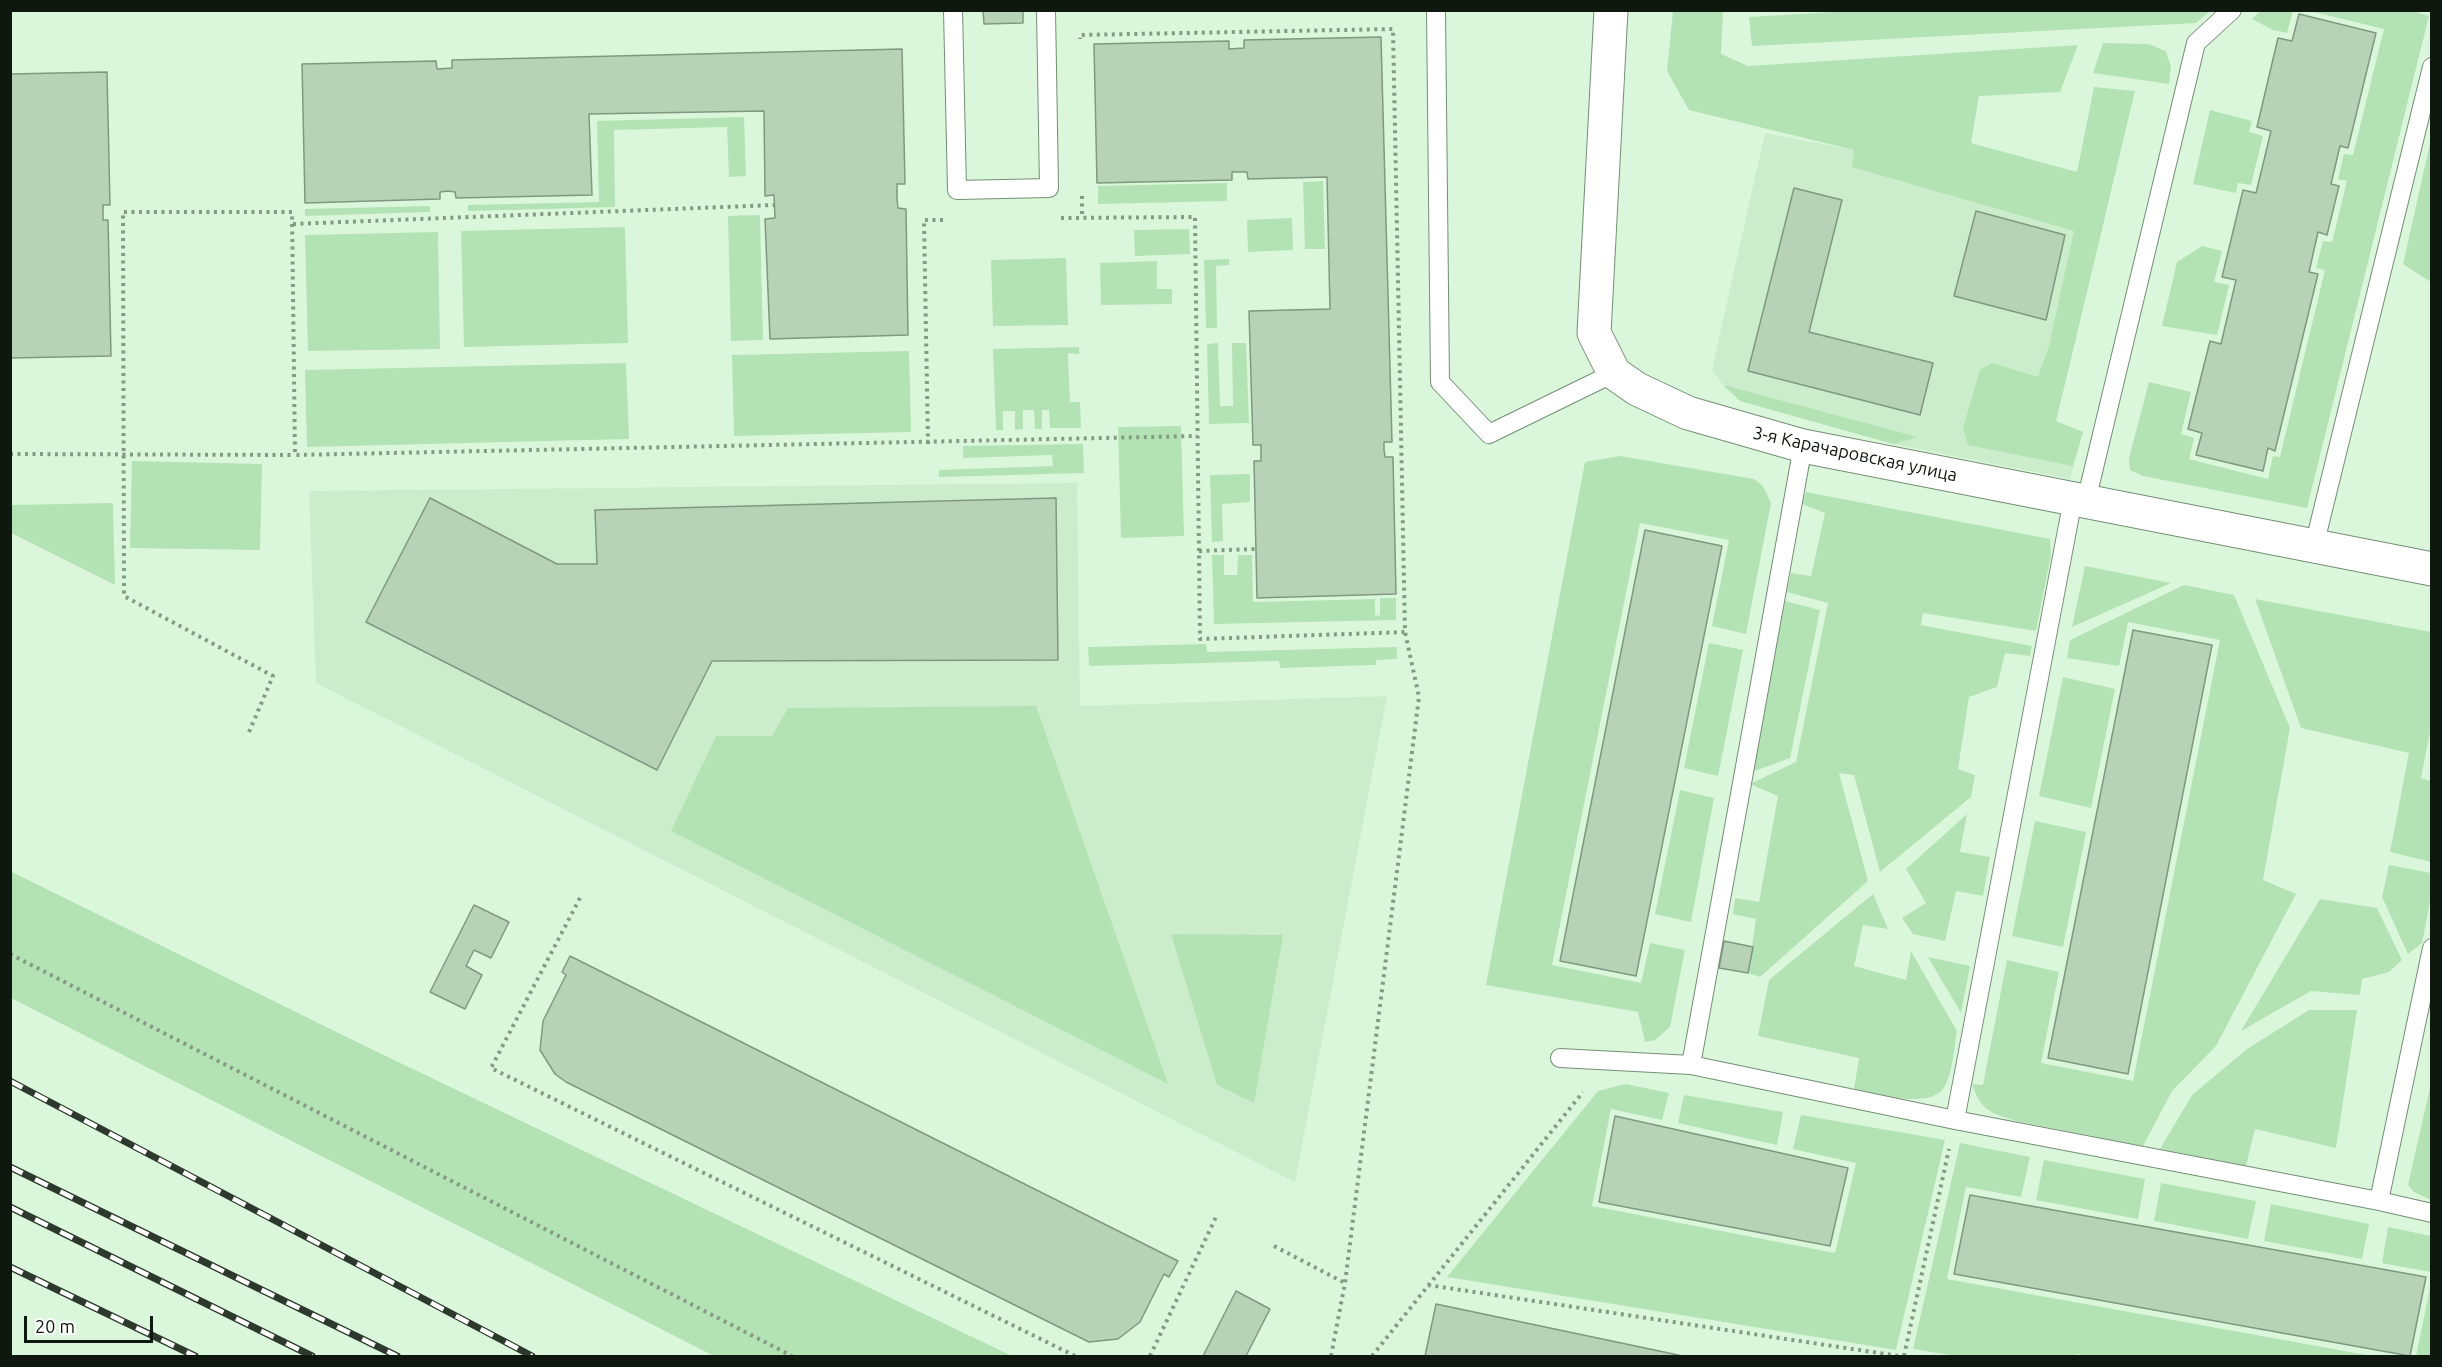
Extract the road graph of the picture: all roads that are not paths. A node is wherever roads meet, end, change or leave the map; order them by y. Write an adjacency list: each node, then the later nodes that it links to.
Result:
1 (953, 10): 2 (lane)
2 (1046, 10)
3 (1436, 10): 7 (lane)
4 (1611, 10): 7 (street, 3-я Карачаровская улица)
5 (2232, 10): 9 (lane)
6 (2432, 67): 10 (lane)
7 (1614, 373): 8 (street, 3-я Карачаровская улица)
8 (1803, 446): 9 (street, 3-я Карачаровская улица); 14 (lane)
9 (2080, 500): 10 (street, 3-я Карачаровская улица); 15 (lane)
10 (2314, 546): 11 (street, 3-я Карачаровская улица)
11 (2432, 569)
12 (2432, 948): 16 (lane)
13 (1560, 1058): 14 (lane)
14 (1691, 1065): 15 (lane)
15 (1955, 1120): 16 (lane)
16 (2379, 1201): 17 (lane)
17 (2432, 1213)

